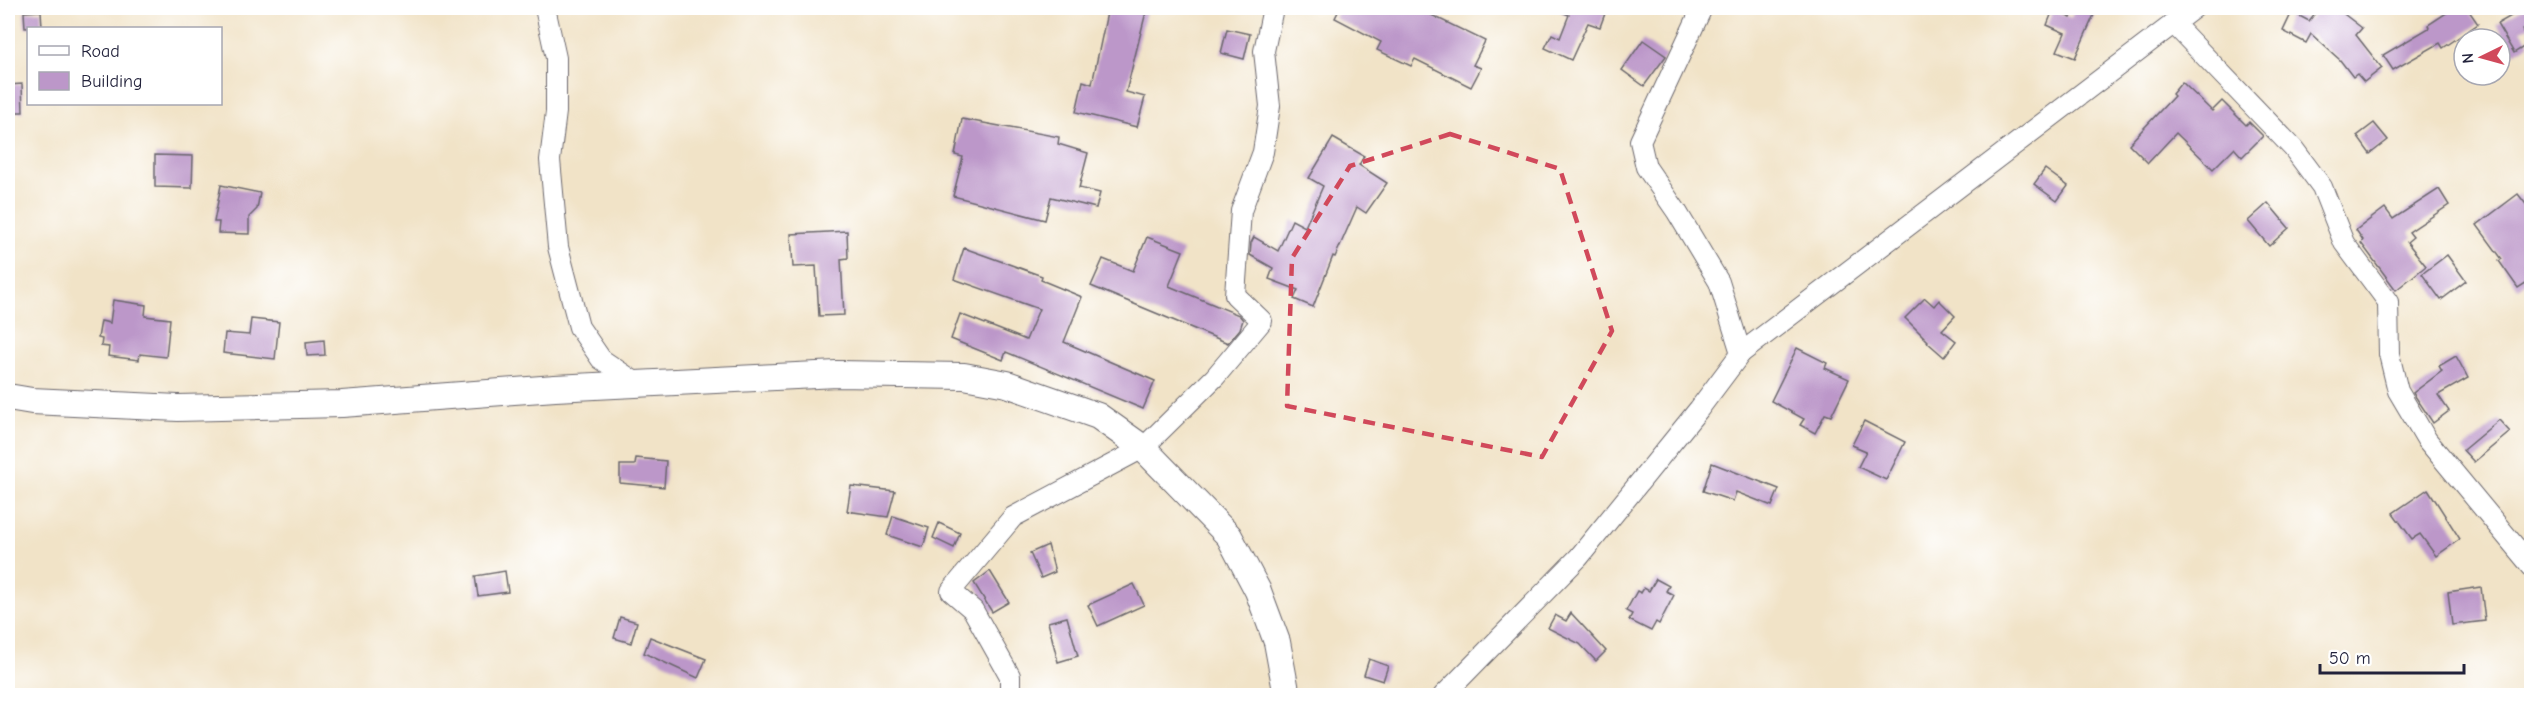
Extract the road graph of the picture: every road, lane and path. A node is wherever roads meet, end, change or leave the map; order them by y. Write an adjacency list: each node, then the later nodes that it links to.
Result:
1 (545, 8): 7 (street)
2 (1273, 8): 9 (street)
3 (1702, 8): 6 (street)
4 (2194, 8): 5 (street)
5 (2173, 23): 6 (street); 10 (street)
6 (1741, 353): 13 (street)
7 (638, 384): 8 (street); 9 (street)
8 (8, 397)
9 (1143, 448): 11 (street); 12 (street)
10 (2532, 567)
11 (1010, 696)
12 (1287, 696)
13 (1443, 696)

